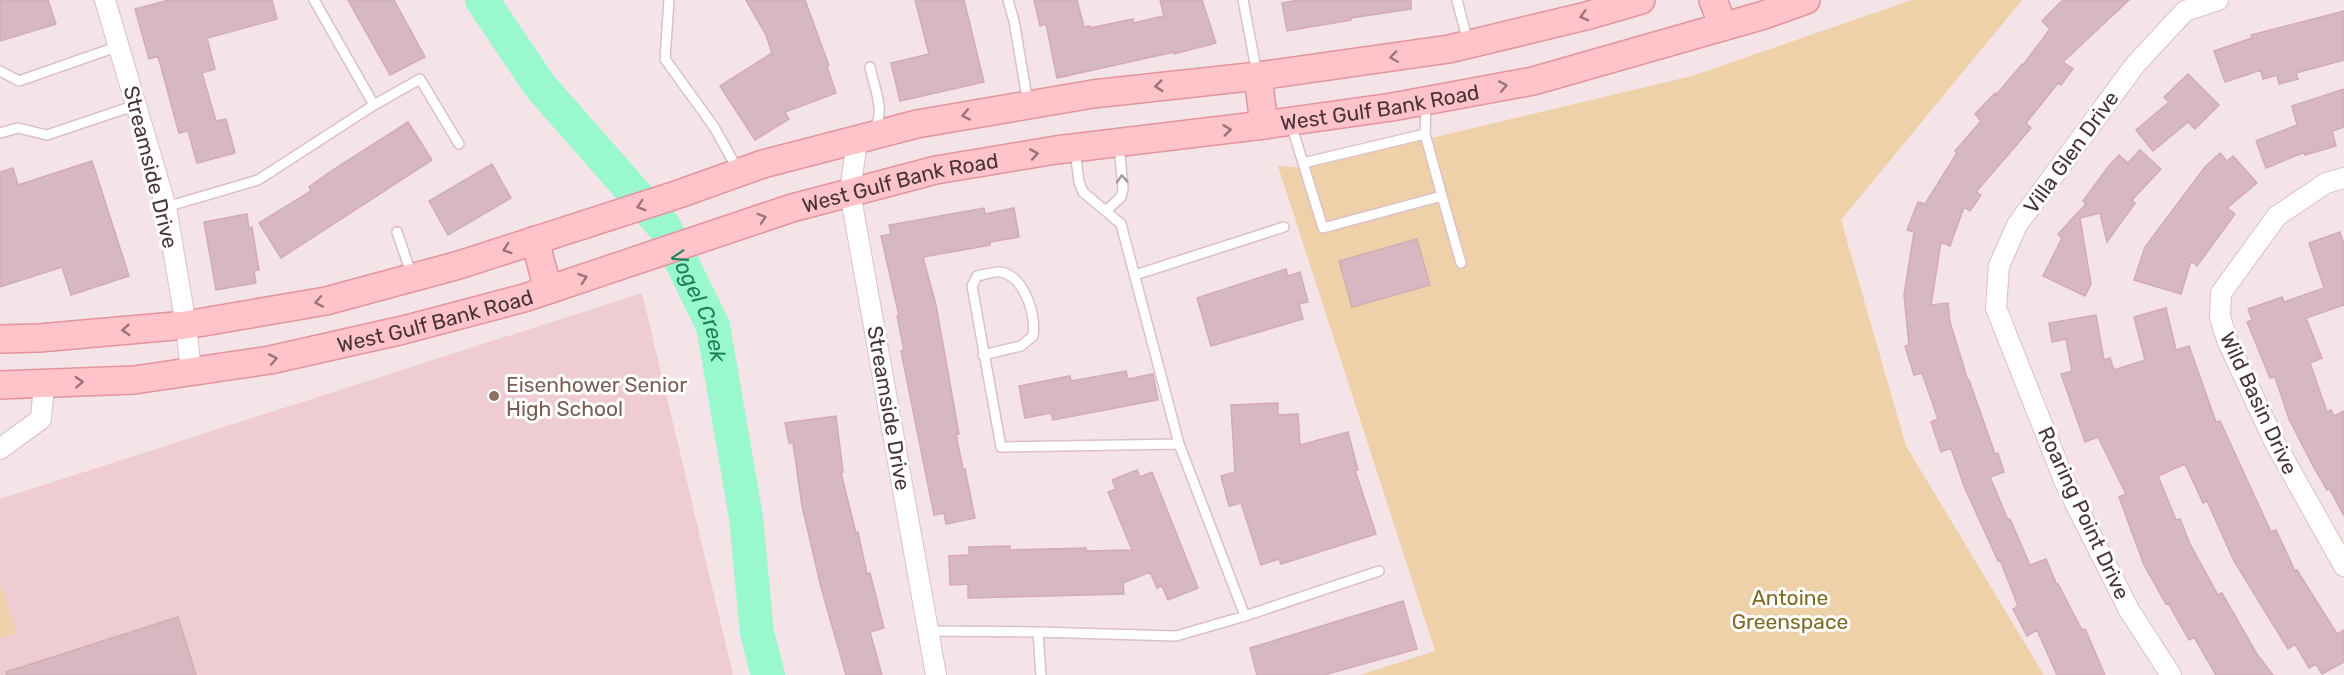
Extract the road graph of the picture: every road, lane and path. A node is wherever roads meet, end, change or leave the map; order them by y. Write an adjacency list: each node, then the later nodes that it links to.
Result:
1 (105, 0): 13 (street, Streamside Drive)
2 (314, 0): 20 (lane)
3 (669, 0): 29 (lane)
4 (1008, 0): 18 (lane)
5 (1243, 0): 16 (lane)
6 (1457, 0): 12 (lane)
7 (1713, 0): 11 (main road)
8 (1806, 0): 11 (main road, West Gulf Bank Road)
9 (2218, 0): 44 (street, Villa Glen Drive)
10 (1629, 2): 12 (main road, one-way to 12)
11 (1723, 26): 17 (main road, West Gulf Bank Road, one-way to 11)
12 (1469, 44): 16 (main road, one-way to 16)
13 (119, 46): 15 (lane); 19 (street, Streamside Drive)
14 (870, 67): 24 (lane)
15 (0, 72)
16 (1258, 76): 18 (main road, one-way to 18); 21 (main road)
17 (1426, 101): 21 (main road, West Gulf Bank Road); 23 (lane)
18 (1028, 104): 24 (main road, one-way to 24)
19 (136, 105): 22 (lane); 33 (street, Streamside Drive)
20 (374, 105): 26 (lane); 33 (lane)
21 (1277, 123): 25 (main road, West Gulf Bank Road, one-way to 21); 28 (lane)
22 (0, 133)
23 (1425, 134): 28 (lane); 32 (lane)
24 (857, 140): 29 (main road); 31 (street, Streamside Drive)
25 (1118, 142): 27 (main road, West Gulf Bank Road); 34 (lane, one-way to 25)
26 (459, 144)
27 (1075, 148): 31 (main road, West Gulf Bank Road, one-way to 27); 34 (lane)
28 (1303, 163): 32 (lane)
29 (739, 173): 37 (main road, one-way to 37)
30 (2344, 178): 51 (street, Wild Basin Drive)
31 (850, 192): 41 (main road, West Gulf Bank Road, one-way to 31); 54 (street, Streamside Drive)
32 (1442, 196): 38 (lane)
33 (166, 207): 42 (street, Streamside Drive)
34 (1107, 210): 39 (lane)
35 (1284, 227): 39 (lane)
36 (397, 232): 40 (lane)
37 (535, 240): 40 (main road, one-way to 40); 41 (main road)
38 (1461, 263)
39 (1135, 275): 49 (lane)
40 (412, 278): 42 (main road, one-way to 42)
41 (548, 290): 46 (main road, West Gulf Bank Road, one-way to 41)
42 (186, 325): 43 (main road, one-way to 43); 46 (street, Streamside Drive)
43 (0, 339)
44 (2010, 344): 58 (street, Roaring Point Drive)
45 (983, 355): 45 (lane); 49 (lane)
46 (191, 372): 47 (main road, West Gulf Bank Road, one-way to 46)
47 (44, 384): 48 (main road, West Gulf Bank Road); 50 (street)
48 (0, 385)
49 (1179, 444): 53 (lane)
50 (0, 449)
51 (2344, 566)
52 (1378, 571): 53 (lane)
53 (1245, 616): 55 (lane)
54 (929, 631): 55 (lane); 56 (street, Streamside Drive)
55 (1038, 632): 57 (lane)
56 (936, 675)
57 (1041, 675)
58 (2171, 675)

